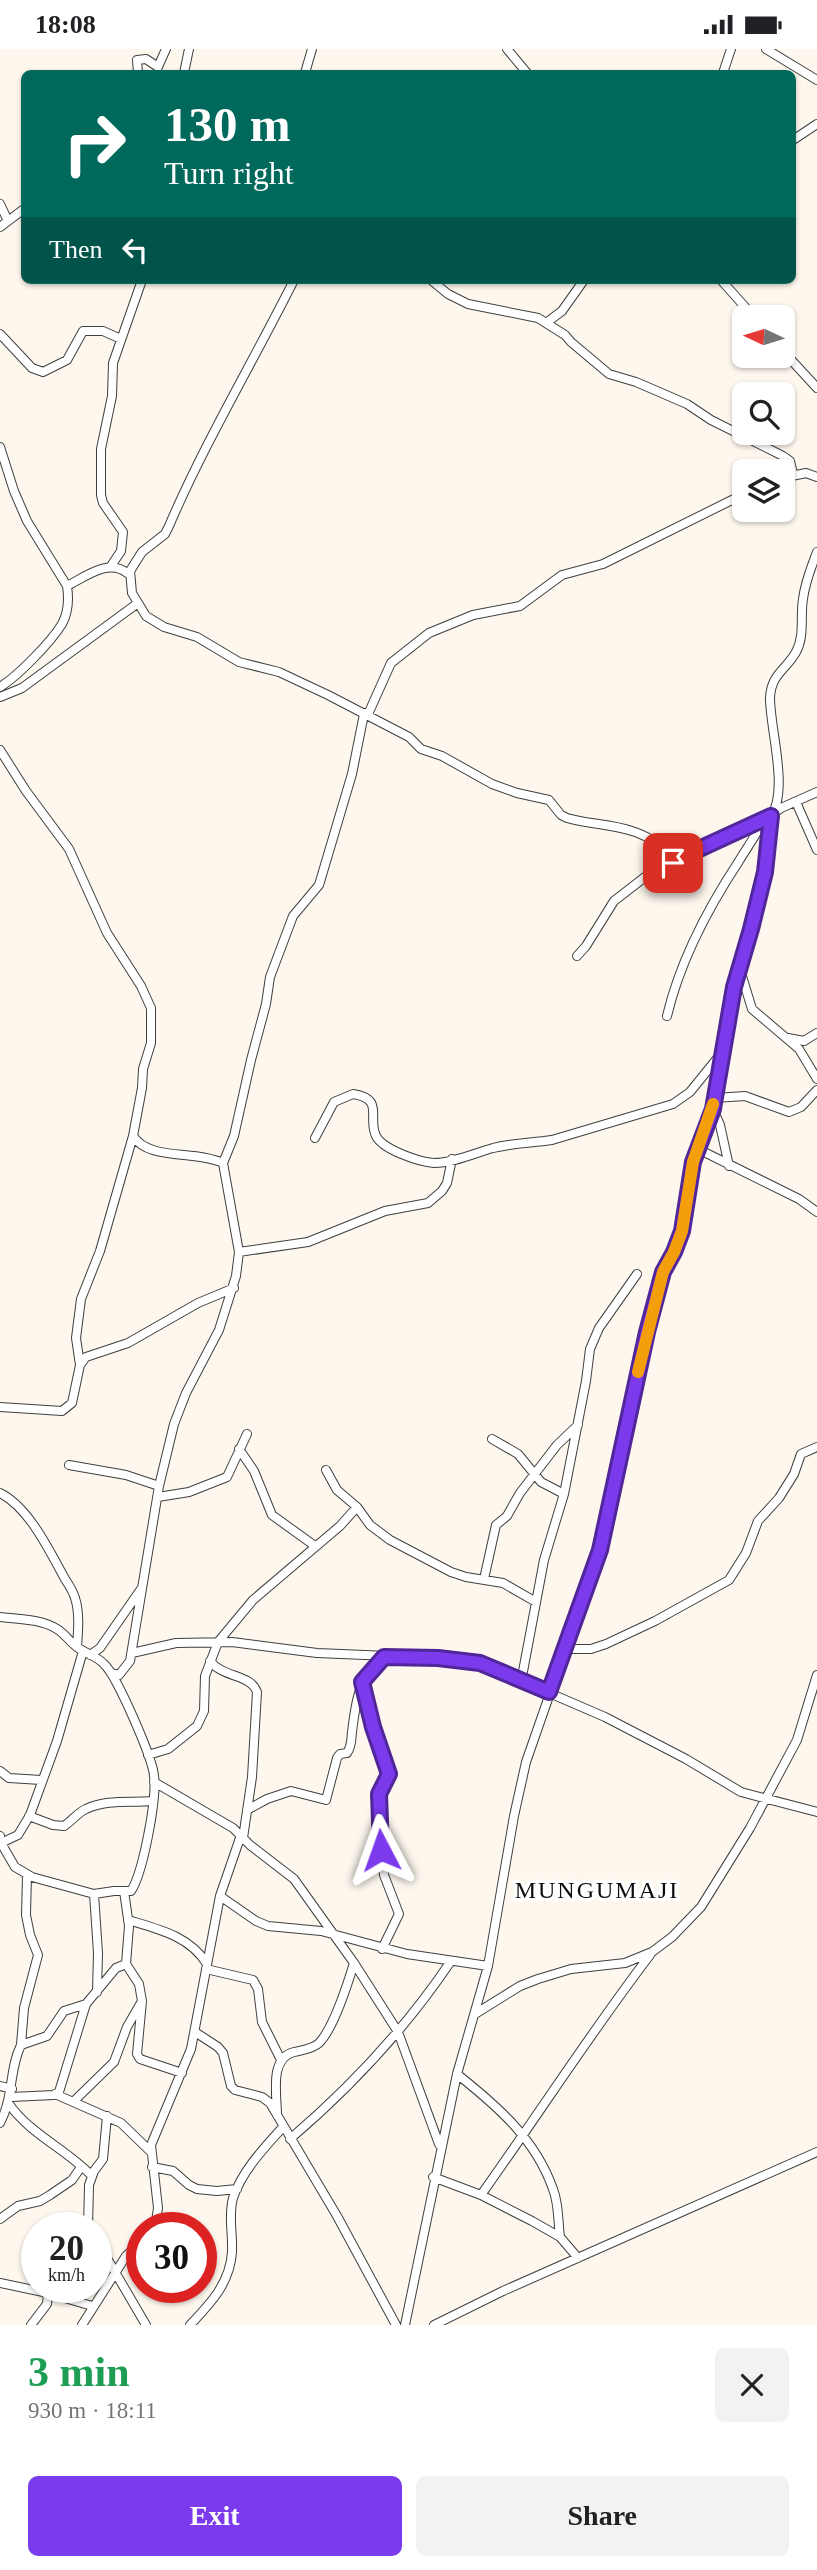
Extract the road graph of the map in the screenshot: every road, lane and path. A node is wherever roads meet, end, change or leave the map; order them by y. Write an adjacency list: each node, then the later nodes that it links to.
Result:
1 (166, 49): 7 (street)
2 (189, 49): 8 (street)
3 (312, 49): 9 (street)
4 (507, 49): 10 (street)
5 (731, 49): 11 (street)
6 (766, 49): 12 (street)
7 (138, 70)
8 (185, 70)
9 (306, 70)
10 (524, 70)
11 (724, 70)
12 (817, 80)
13 (817, 124): 14 (street)
14 (796, 138)
15 (0, 204): 17 (street)
16 (21, 212): 17 (street)
17 (8, 219): 18 (street)
18 (0, 227)
19 (141, 284): 27 (street)
20 (292, 284): 39 (street)
21 (436, 284): 25 (street)
22 (581, 284): 25 (street)
23 (725, 284): 24 (street)
24 (743, 305)
25 (545, 323): 31 (street)
26 (0, 334): 27 (street)
27 (121, 339): 38 (street)
28 (795, 364): 29 (street)
29 (817, 388)
30 (0, 447): 40 (street)
31 (787, 459)
32 (817, 467): 33 (street)
33 (806, 473): 34 (street); 35 (street)
34 (795, 474)
35 (817, 477)
36 (732, 500): 44 (street)
37 (817, 552): 48 (street)
38 (111, 566): 39 (street); 40 (street)
39 (130, 571): 41 (street)
40 (67, 586): 42 (street)
41 (138, 603): 43 (street); 44 (street)
42 (0, 687)
43 (0, 697)
44 (364, 714): 49 (street); 65 (street)
45 (0, 750): 61 (street)
46 (817, 792): 47 (street)
47 (796, 802): 48 (street); 50 (street)
48 (769, 816): 49 (street); 53 (street); 56 (street)
49 (683, 851): 51 (street)
50 (817, 851)
51 (577, 956)
52 (741, 974): 55 (street)
53 (667, 1016)
54 (817, 1033): 55 (street)
55 (788, 1038): 57 (street)
56 (721, 1054): 59 (street); 64 (street)
57 (817, 1079)
58 (817, 1090): 59 (street)
59 (715, 1098): 60 (street)
60 (713, 1109): 63 (street); 66 (street)
61 (132, 1136): 65 (street); 71 (street)
62 (315, 1138): 64 (street)
63 (698, 1149): 66 (street); 92 (street)
64 (452, 1159): 68 (street)
65 (223, 1163): 68 (street)
66 (729, 1166): 67 (street)
67 (817, 1212)
68 (239, 1252): 70 (street)
69 (637, 1274): 73 (street)
70 (234, 1288): 71 (street); 81 (street)
71 (80, 1365): 72 (street)
72 (0, 1407)
73 (578, 1425): 80 (street); 83 (street)
74 (247, 1434): 77 (street)
75 (492, 1439): 80 (street)
76 (817, 1447): 92 (street)
77 (239, 1449): 84 (street); 86 (street)
78 (69, 1465): 81 (street)
79 (326, 1469): 85 (street)
80 (534, 1476): 83 (street); 87 (street)
81 (159, 1486): 84 (street)
82 (0, 1493): 93 (street)
83 (564, 1494): 89 (street)
84 (158, 1497): 88 (street)
85 (357, 1507): 86 (street); 87 (street)
86 (315, 1546): 91 (street)
87 (484, 1579): 89 (street)
88 (141, 1588): 93 (street); 94 (street)
89 (536, 1602): 100 (street)
90 (0, 1617): 93 (street)
91 (218, 1642): 94 (street); 95 (street); 96 (street)
92 (565, 1649): 101 (street)
93 (83, 1651): 97 (street); 104 (street)
94 (132, 1653): 97 (street)
95 (384, 1657): 99 (street); 100 (street)
96 (210, 1661): 102 (street); 108 (street)
97 (112, 1673): 102 (street)
98 (817, 1675): 106 (street)
99 (362, 1682): 108 (street); 119 (street)
100 (521, 1682): 101 (street)
101 (549, 1692): 106 (street); 124 (street)
102 (148, 1755): 105 (street)
103 (0, 1771): 104 (street)
104 (41, 1780): 110 (street)
105 (154, 1782): 107 (street); 111 (street)
106 (765, 1799): 109 (street); 120 (street)
107 (152, 1801): 110 (street); 114 (street)
108 (247, 1810): 111 (street)
109 (817, 1812)
110 (29, 1817): 112 (street)
111 (242, 1836): 116 (street); 118 (street)
112 (1, 1838): 113 (street)
113 (27, 1875): 115 (street); 132 (street)
114 (124, 1891): 115 (street); 117 (street)
115 (94, 1894): 126 (street)
116 (220, 1896): 118 (street); 125 (street)
117 (128, 1920): 123 (street); 125 (street)
118 (334, 1934): 119 (street); 122 (street)
119 (382, 1949): 121 (street)
120 (652, 1952): 129 (street); 144 (street)
121 (451, 1961): 124 (street); 131 (street)
122 (354, 1963): 131 (street); 133 (street)
123 (126, 1964): 126 (street); 127 (street)
124 (488, 1966): 129 (street)
125 (207, 1967): 130 (street); 133 (street)
126 (97, 1992): 128 (street)
127 (142, 2001): 134 (street); 139 (street)
128 (86, 2004): 132 (street); 137 (street)
129 (475, 2014): 135 (street)
130 (195, 2032): 134 (street); 141 (street)
131 (398, 2032): 145 (street); 146 (street)
132 (21, 2045): 138 (street)
133 (281, 2060): 141 (street)
134 (182, 2073): 147 (street)
135 (457, 2074): 144 (street); 146 (street)
136 (0, 2086): 138 (street)
137 (55, 2094): 138 (street); 139 (street)
138 (10, 2096): 142 (street); 149 (street)
139 (73, 2102): 140 (street)
140 (107, 2116): 147 (street); 151 (street)
141 (277, 2118): 143 (street)
142 (0, 2123)
143 (283, 2127): 145 (street); 153 (street)
144 (523, 2136): 154 (street); 158 (street)
145 (290, 2139): 172 (street)
146 (440, 2147): 152 (street)
147 (151, 2151): 150 (street)
148 (817, 2152): 160 (street)
149 (81, 2167): 151 (street); 157 (street)
150 (152, 2167): 153 (street); 156 (street)
151 (91, 2175): 155 (street)
152 (433, 2177): 154 (street); 173 (street)
153 (237, 2189): 171 (street)
154 (481, 2195): 158 (street)
155 (87, 2212)
156 (157, 2212)
157 (0, 2219)
158 (560, 2237): 160 (street)
159 (126, 2256): 162 (street)
160 (578, 2258): 174 (street)
161 (112, 2267): 162 (street)
162 (116, 2272): 167 (street); 170 (street)
163 (0, 2283): 164 (street)
164 (21, 2287)
165 (47, 2303): 168 (street)
166 (82, 2303): 167 (street)
167 (92, 2306): 169 (street)
168 (31, 2325)
169 (82, 2325)
170 (146, 2325)
171 (190, 2325)
172 (396, 2325)
173 (405, 2325)
174 (434, 2325)

